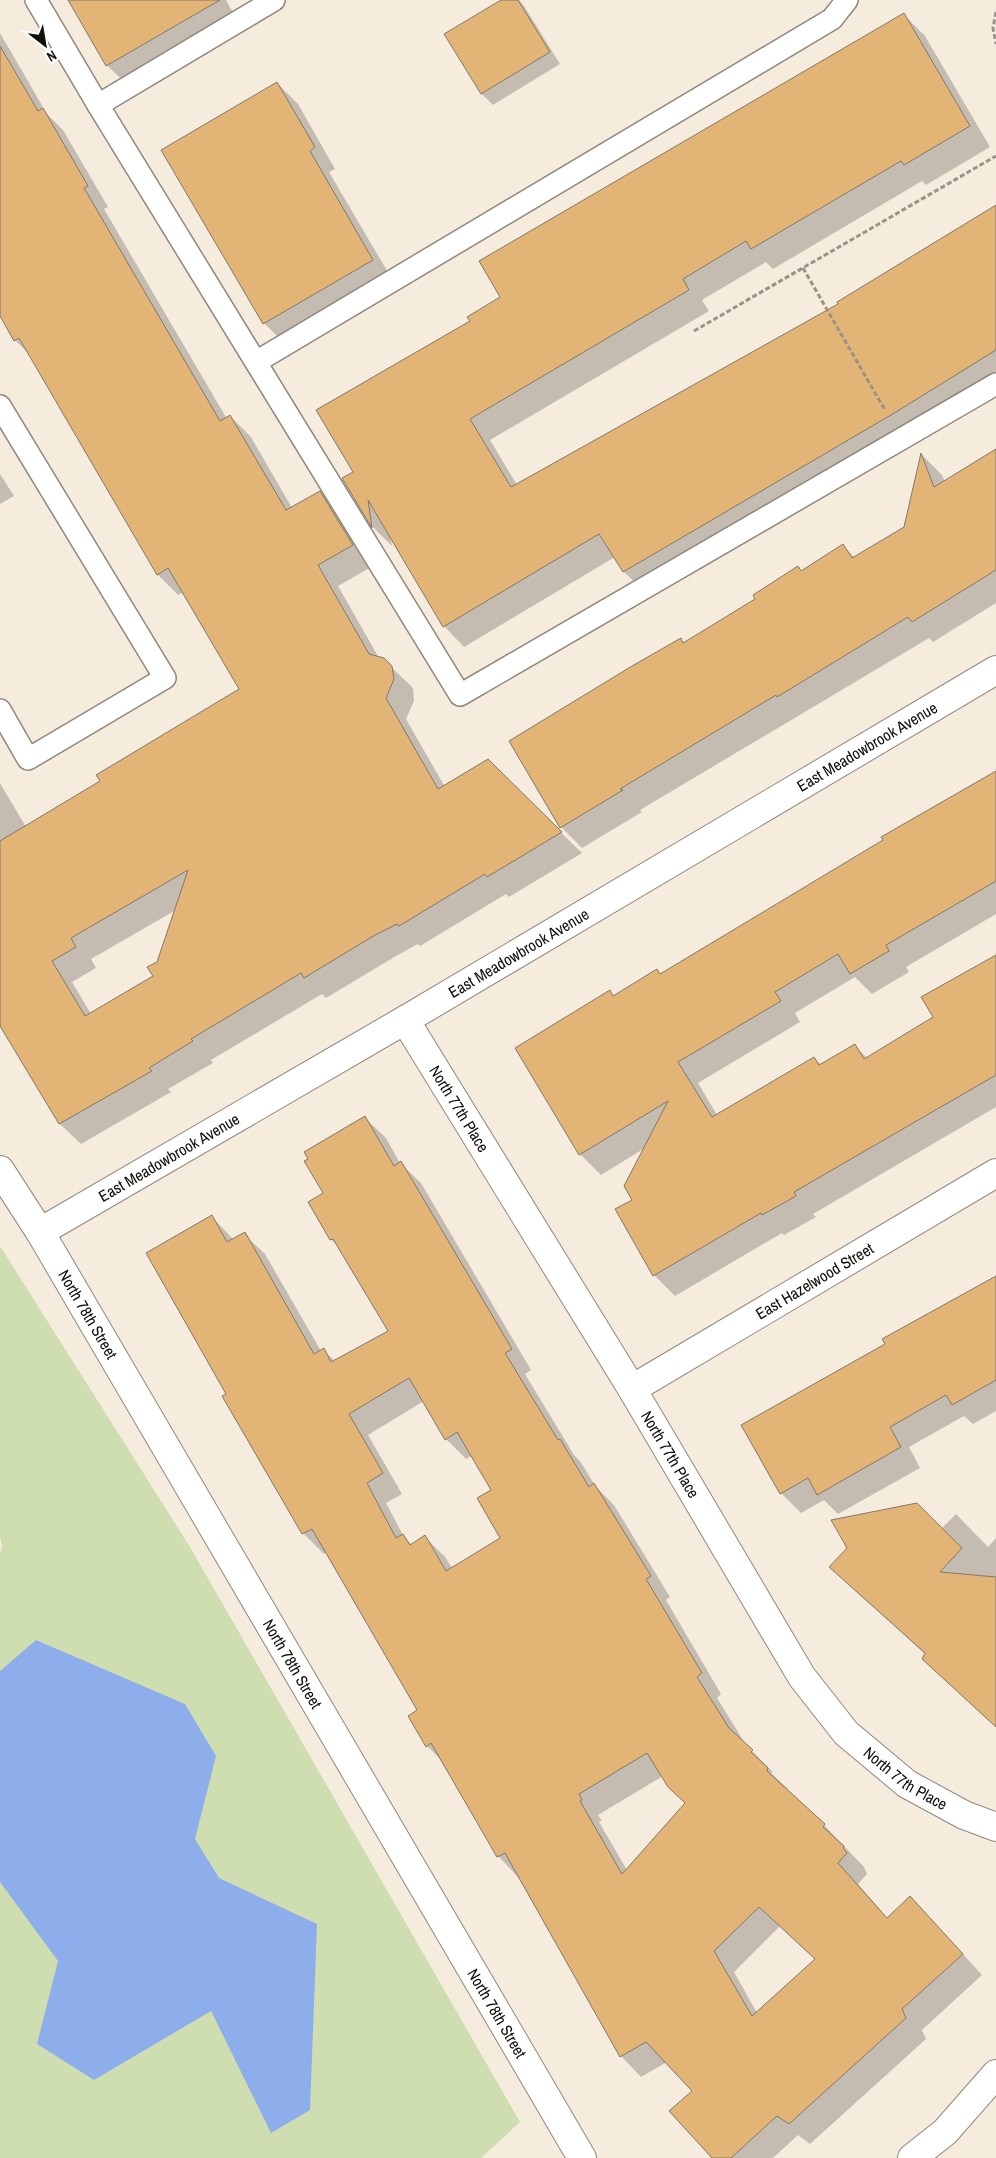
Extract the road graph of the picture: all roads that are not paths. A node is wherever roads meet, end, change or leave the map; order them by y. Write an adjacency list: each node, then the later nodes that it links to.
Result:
1 (36, 0): 4 (lane)
2 (274, 0): 4 (lane)
3 (847, 0): 5 (lane)
4 (98, 105): 5 (lane)
5 (256, 362): 6 (lane)
6 (996, 384)
7 (0, 406): 9 (lane)
8 (996, 670): 10 (street, East Meadowbrook Avenue)
9 (0, 710)
10 (405, 1020): 13 (street, East Meadowbrook Avenue); 14 (street, North 77th Place)
11 (0, 1170): 13 (street, North 78th Street)
12 (996, 1173): 14 (street, East Hazelwood Street)
13 (40, 1232): 17 (street, North 78th Street)
14 (632, 1389): 15 (street, North 77th Place)
15 (996, 1827)
16 (996, 2074): 18 (street)
17 (582, 2158)
18 (912, 2158)

